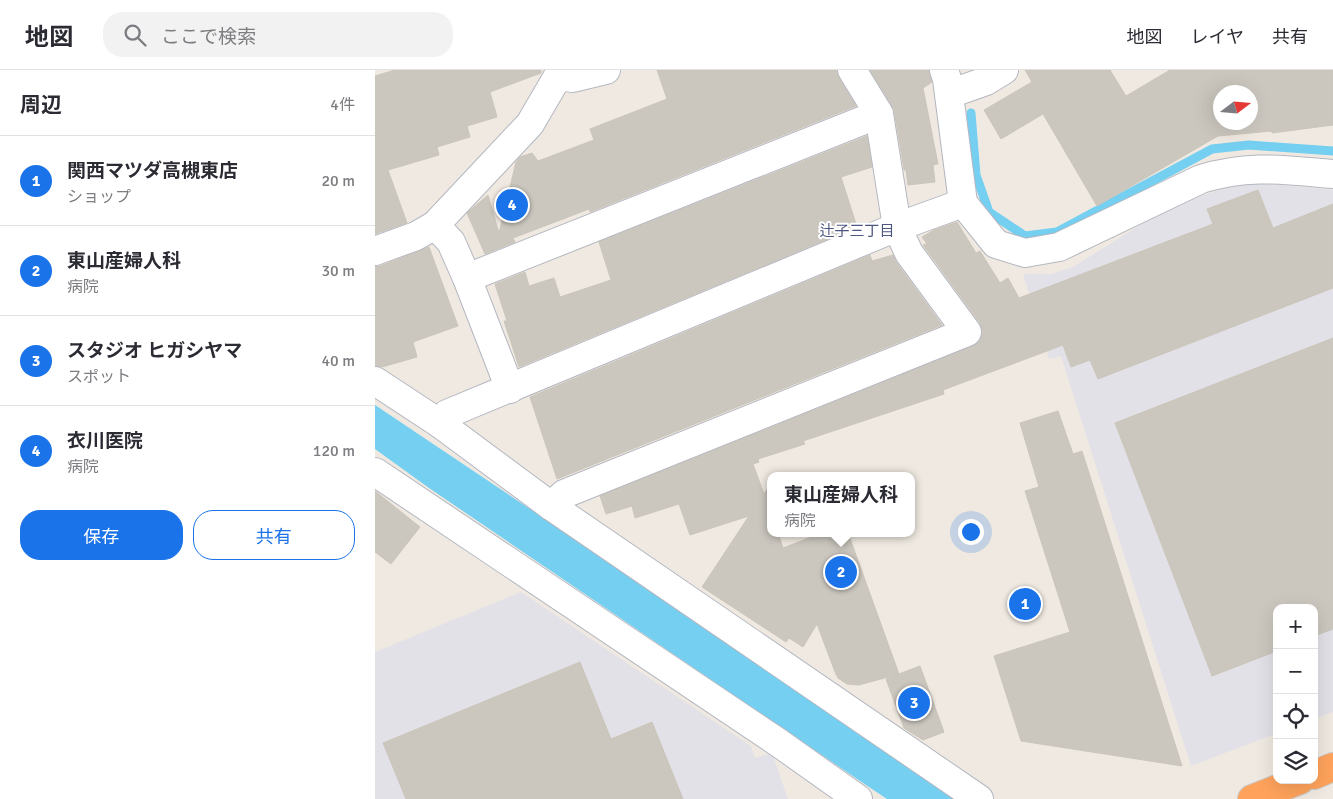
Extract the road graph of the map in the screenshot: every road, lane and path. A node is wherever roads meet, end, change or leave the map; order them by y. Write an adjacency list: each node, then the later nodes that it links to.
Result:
1 (606, 70): 4 (street)
2 (852, 70): 6 (street)
3 (1004, 70): 5 (street)
4 (559, 73): 9 (street)
5 (947, 82): 8 (street)
6 (879, 114): 10 (street); 12 (street)
7 (1333, 174): 8 (street)
8 (963, 203): 10 (street)
9 (435, 225): 11 (street); 12 (street)
10 (897, 227): 14 (street); 17 (street)
11 (375, 250)
12 (467, 278): 14 (street)
13 (375, 381): 15 (street)
14 (510, 389): 15 (street)
15 (439, 423): 17 (street)
16 (375, 472): 21 (street)
17 (551, 506): 22 (street)
18 (1333, 767): 19 (highway)
19 (1318, 773)
20 (1290, 784): 23 (highway)
21 (858, 799)
22 (979, 799)
23 (1252, 799)

